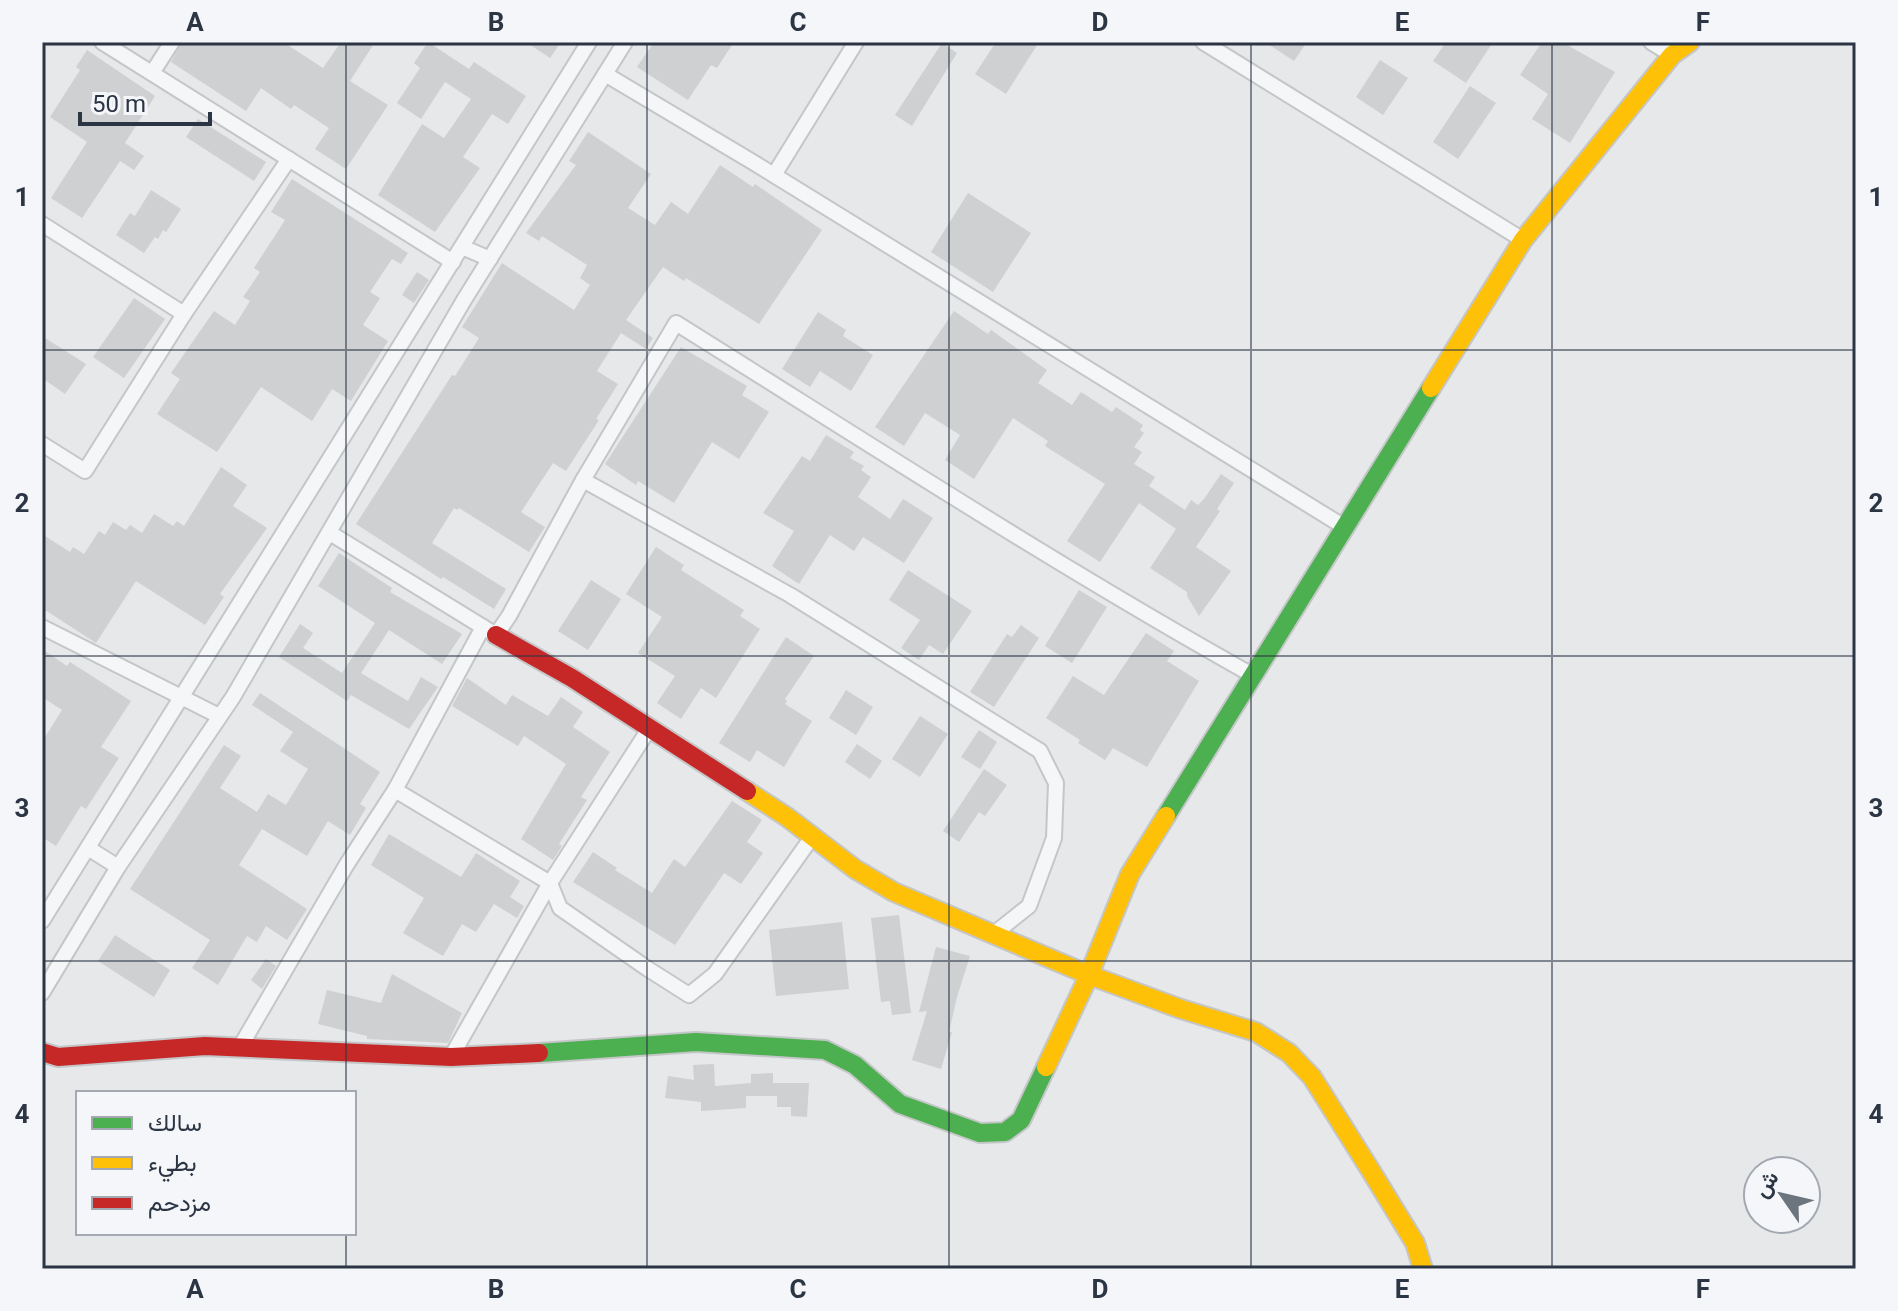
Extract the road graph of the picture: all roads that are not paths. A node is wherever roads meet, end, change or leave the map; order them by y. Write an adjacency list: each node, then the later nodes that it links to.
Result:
1 (102, 42): 10 (street)
2 (172, 42): 10 (street)
3 (589, 42): 16 (street)
4 (625, 42): 11 (street)
5 (856, 42): 13 (street)
6 (1203, 42): 15 (street)
7 (1651, 42): 9 (street)
8 (1690, 42): 9 (street)
9 (1672, 55): 15 (street)
10 (152, 73): 12 (street)
11 (605, 74): 13 (street); 17 (street)
12 (289, 159): 18 (street); 19 (street)
13 (774, 175): 22 (street)
14 (42, 224): 19 (street)
15 (1523, 240): 22 (street)
16 (462, 247): 17 (street); 18 (street)
17 (490, 259): 23 (street)
18 (453, 262): 27 (street)
19 (184, 314): 20 (street)
20 (42, 444)
21 (583, 480): 25 (street); 26 (street); 36 (street)
22 (1346, 528): 26 (street)
23 (330, 533): 25 (street); 28 (street)
24 (42, 627): 27 (street)
25 (490, 631): 29 (street); 30 (street)
26 (1254, 676): 37 (street)
27 (181, 699): 28 (street); 32 (street)
28 (219, 716): 33 (street)
29 (649, 729): 31 (street); 34 (street)
30 (395, 790): 34 (street); 39 (street)
31 (812, 837): 34 (street); 36 (street)
32 (88, 848): 33 (street); 35 (street)
33 (118, 867): 38 (street)
34 (550, 883): 41 (street)
35 (42, 921)
36 (995, 933): 37 (street)
37 (1089, 975): 41 (street); 42 (street)
38 (42, 993)
39 (240, 1047): 40 (street); 41 (street)
40 (42, 1052)
41 (451, 1057)
42 (1423, 1269)

